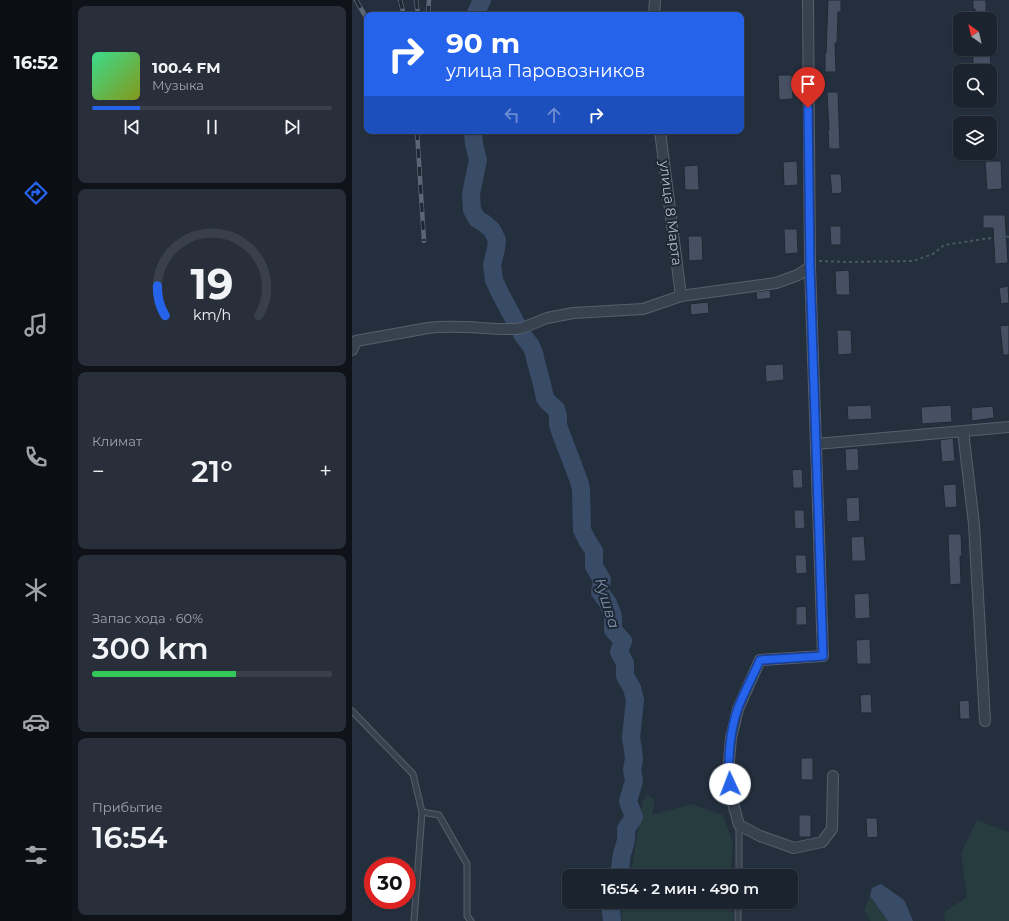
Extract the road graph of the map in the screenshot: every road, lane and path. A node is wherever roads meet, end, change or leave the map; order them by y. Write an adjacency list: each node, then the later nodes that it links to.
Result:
1 (655, 0): 3 (street)
2 (808, 0): 6 (street)
3 (654, 12)
4 (660, 134): 7 (street, улица 8 Марта)
5 (1009, 237): 6 (path)
6 (810, 264): 7 (street); 11 (street)
7 (681, 296): 8 (street)
8 (352, 350)
9 (1009, 427): 10 (street)
10 (963, 431): 11 (street); 13 (street)
11 (816, 444): 16 (street)
12 (352, 711): 15 (lane)
13 (985, 721)
14 (833, 776): 16 (street)
15 (422, 812): 19 (lane); 20 (lane)
16 (740, 825): 17 (lane)
17 (739, 869)
18 (738, 909): 21 (lane)
19 (414, 921)
20 (472, 921)
21 (738, 921)

